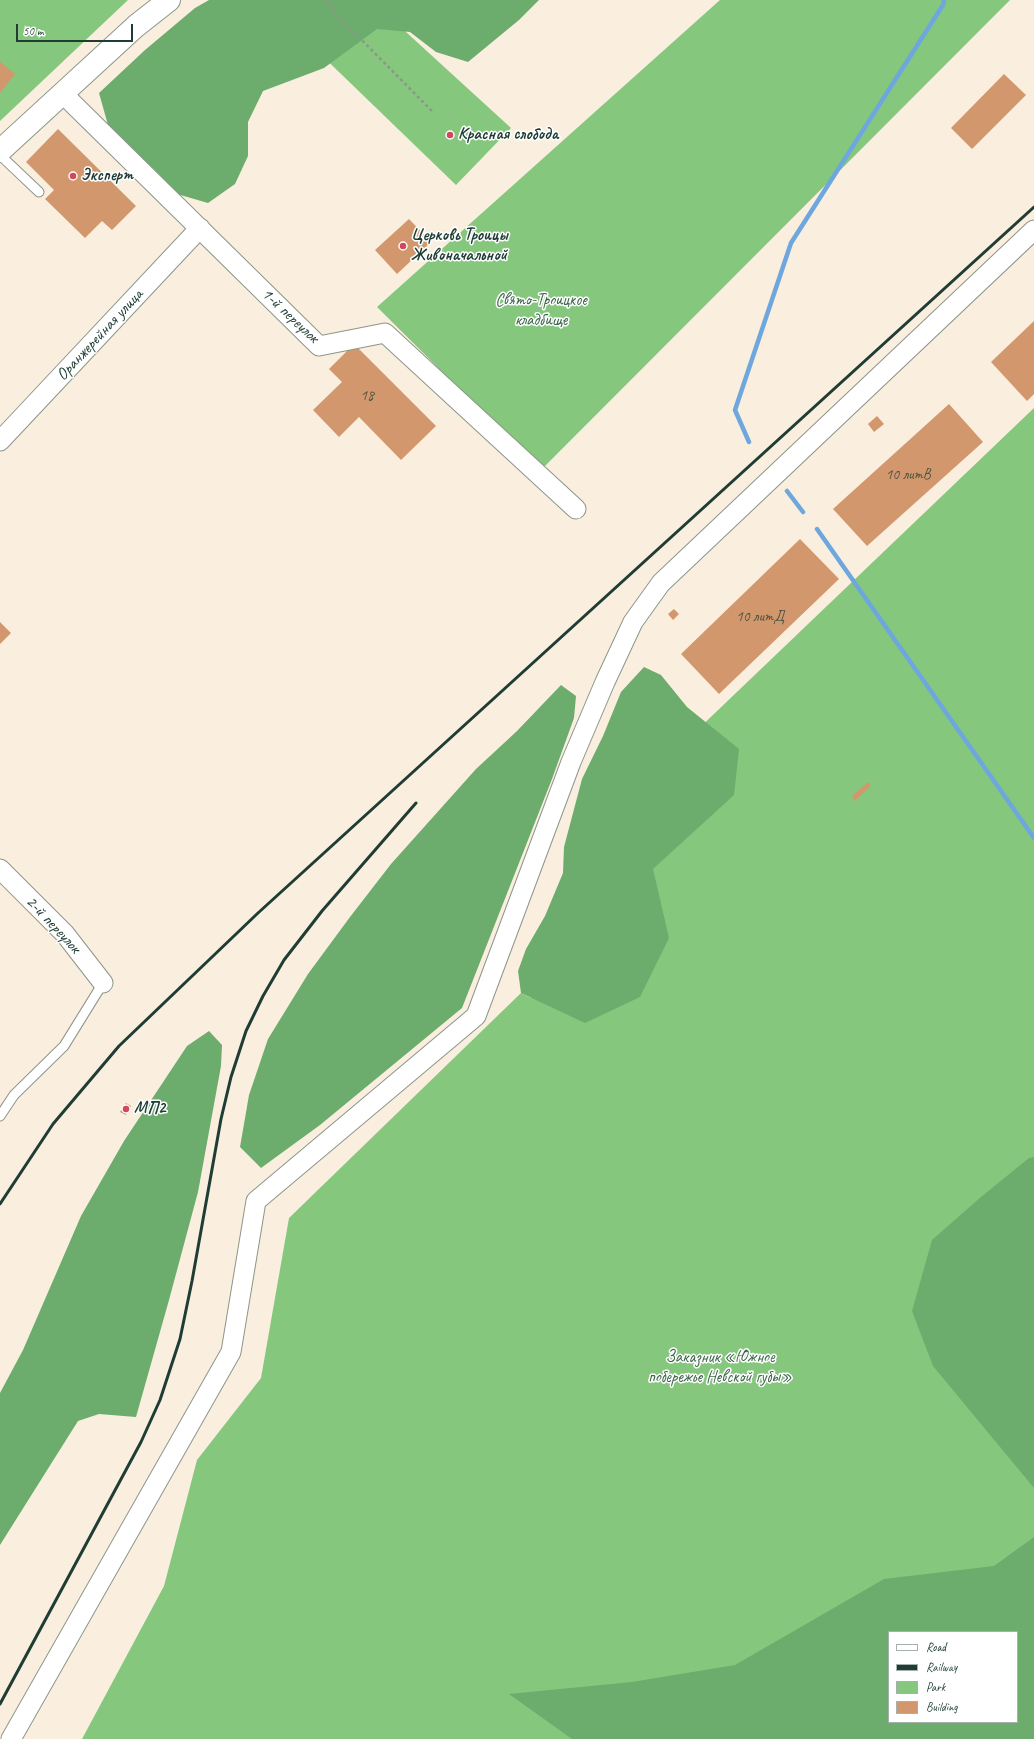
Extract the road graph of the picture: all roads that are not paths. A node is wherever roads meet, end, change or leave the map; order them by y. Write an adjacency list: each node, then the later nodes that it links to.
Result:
1 (169, 0): 2 (main road)
2 (62, 93): 3 (main road); 6 (street, 1-й переулок)
3 (0, 151)
4 (0, 155): 5 (lane)
5 (38, 192)
6 (200, 228): 8 (street, Оранжерейная улица); 9 (street, 1-й переулок)
7 (1034, 230): 13 (street)
8 (0, 441)
9 (576, 509)
10 (0, 869): 11 (street, 2-й переулок)
11 (103, 983): 12 (lane)
12 (0, 1116)
13 (11, 1739)

